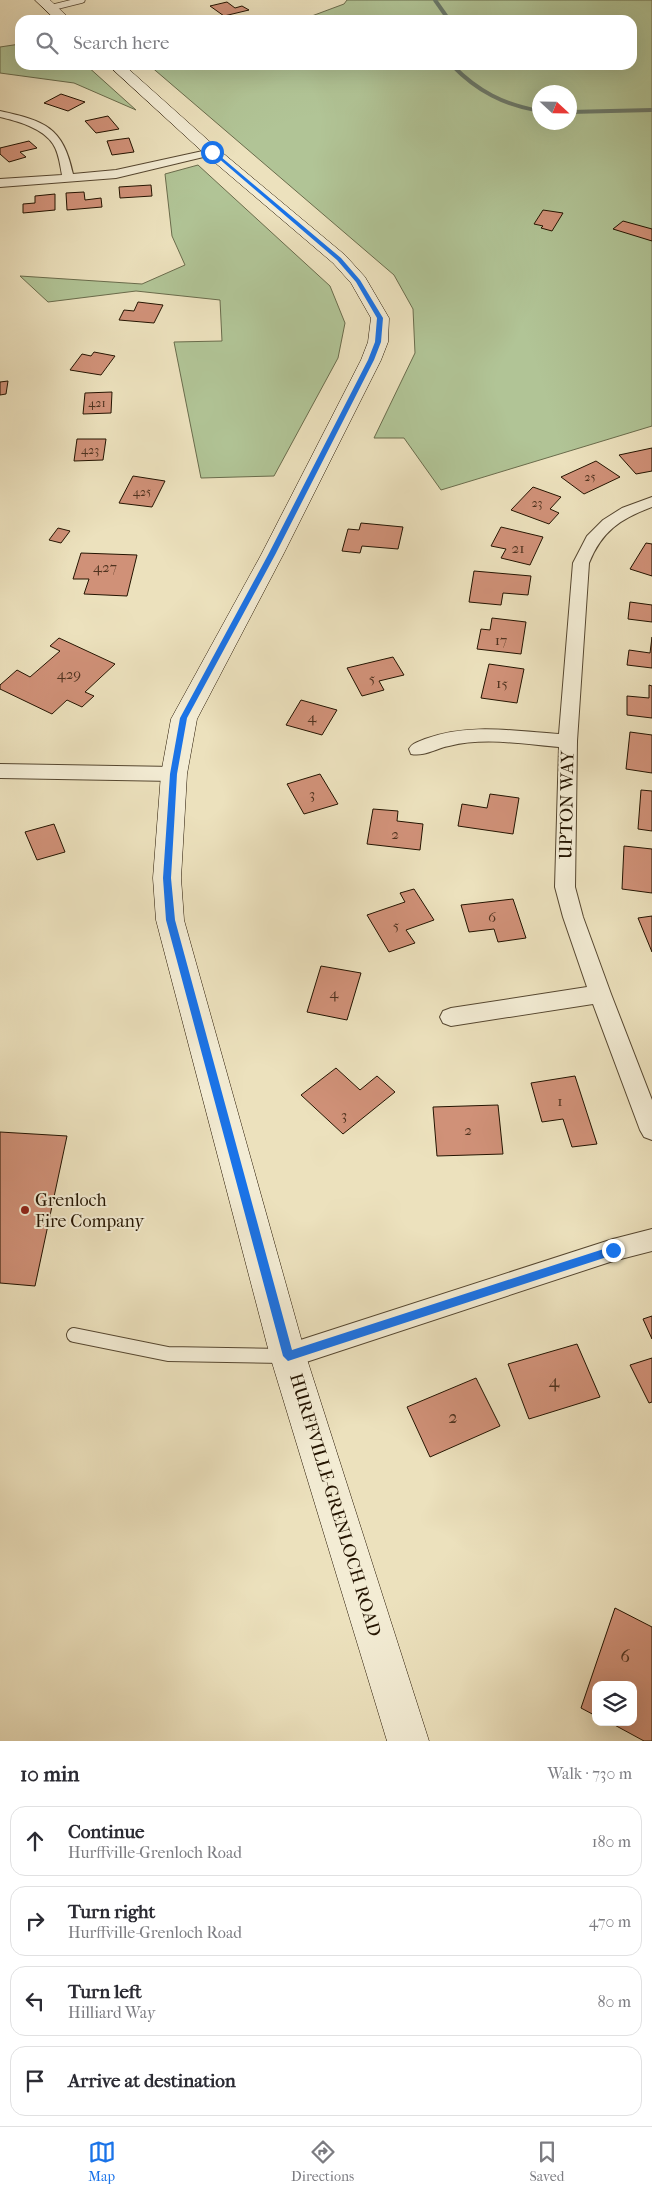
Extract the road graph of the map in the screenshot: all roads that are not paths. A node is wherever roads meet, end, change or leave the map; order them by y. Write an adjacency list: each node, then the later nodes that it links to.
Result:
1 (82, 0): 2 (lane)
2 (46, 4): 3 (main road)
3 (58, 15)
4 (121, 70): 6 (main road, HURFFVILLE-GRENLOCH ROAD)
5 (0, 114): 7 (street)
6 (212, 152): 7 (street); 13 (main road, HURFFVILLE-GRENLOCH ROAD)
7 (68, 176): 8 (street)
8 (0, 183)
9 (652, 502): 10 (street, UPTON WAY)
10 (568, 740): 11 (street); 14 (street, UPTON WAY)
11 (418, 749)
12 (0, 771): 13 (street)
13 (174, 774): 19 (main road, HURFFVILLE-GRENLOCH ROAD)
14 (600, 994): 15 (street); 16 (street, UPTON WAY)
15 (452, 1017)
16 (652, 1130)
17 (652, 1240): 19 (street)
18 (74, 1335): 19 (lane)
19 (288, 1356): 20 (main road, HURFFVILLE-GRENLOCH ROAD)
20 (408, 1741)

